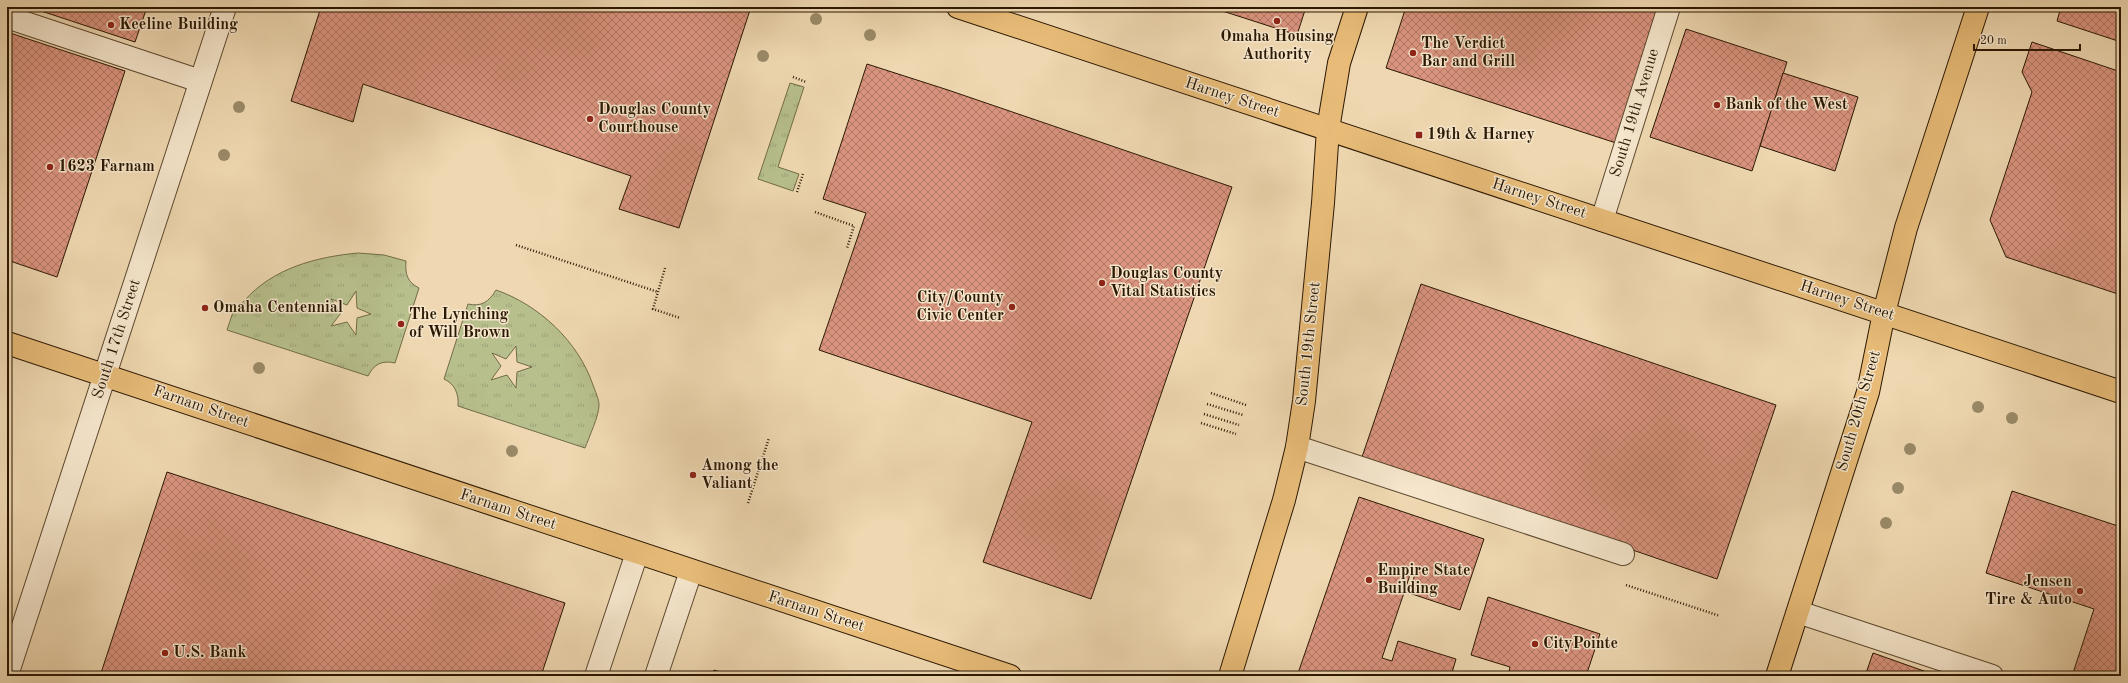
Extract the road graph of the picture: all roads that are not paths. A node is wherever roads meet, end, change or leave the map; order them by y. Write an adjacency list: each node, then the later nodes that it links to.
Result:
1 (225, 7): 7 (street, South 17th Street)
2 (958, 7): 8 (main road, Harney Street)
3 (1357, 7): 8 (main road, South 19th Street)
4 (1669, 7): 9 (street, South 19th Avenue)
5 (1978, 7): 10 (main road, South 20th Street)
6 (7, 17): 7 (street)
7 (200, 81): 12 (street, South 17th Street)
8 (1328, 129): 9 (main road, Harney Street); 14 (main road, South 19th Street)
9 (1602, 220): 10 (main road, Harney Street)
10 (1884, 313): 13 (main road, Harney Street); 18 (main road, South 20th Street)
11 (7, 343): 12 (main road, Farnam Street)
12 (105, 376): 15 (main road, Farnam Street); 19 (street, South 17th Street)
13 (2121, 392)
14 (1297, 447): 16 (street); 23 (main road, South 19th Street)
15 (637, 553): 17 (main road, Farnam Street); 20 (street)
16 (1622, 554)
17 (691, 571): 21 (street); 22 (main road, Farnam Street)
18 (1798, 612): 24 (main road, South 20th Street); 25 (street)
19 (9, 661)
20 (596, 676)
21 (656, 676)
22 (1010, 676)
23 (1230, 676)
24 (1777, 676)
25 (1992, 676)

